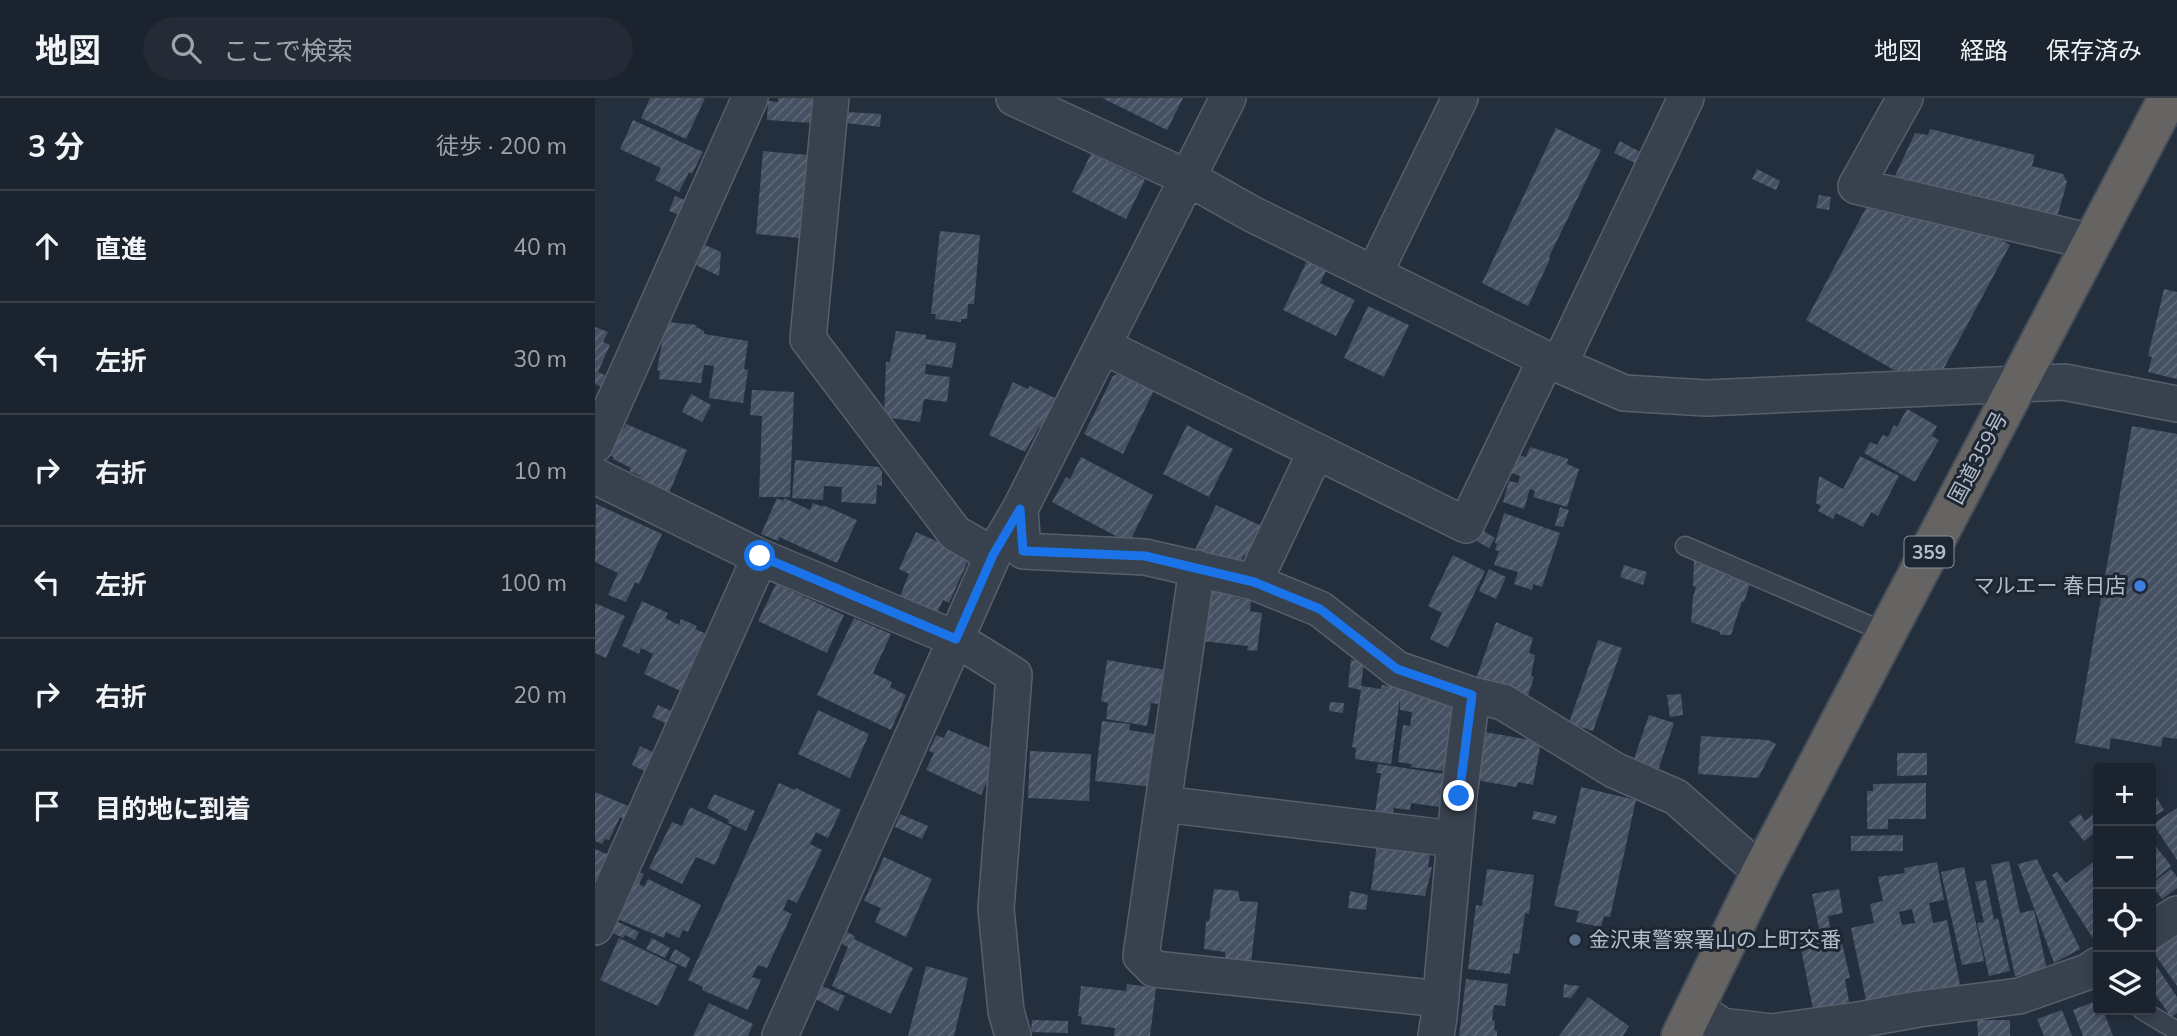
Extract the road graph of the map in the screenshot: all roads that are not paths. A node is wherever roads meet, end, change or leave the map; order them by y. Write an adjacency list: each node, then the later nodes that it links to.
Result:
1 (750, 98): 16 (street)
2 (831, 98): 21 (street)
3 (1014, 98): 9 (street)
4 (1228, 98): 9 (street)
5 (1460, 98): 11 (street)
6 (1686, 98): 13 (street)
7 (1905, 98): 10 (street)
8 (2168, 98): 10 (highway, 国道359号 / 359)
9 (1188, 178): 11 (street); 12 (street)
10 (2092, 242): 14 (highway, 国道359号 / 359)
11 (1374, 274): 13 (street)
12 (1103, 346): 17 (street); 19 (street)
13 (1553, 362): 14 (street); 17 (street)
14 (2016, 386): 15 (street); 25 (highway, 国道359号 / 359)
15 (2177, 404)
16 (595, 445)
17 (1316, 451): 24 (street)
18 (595, 476): 22 (street)
19 (1020, 509): 21 (street); 23 (street)
20 (1685, 546): 25 (lane)
21 (993, 555): 26 (street)
22 (760, 556): 26 (street); 32 (street)
23 (1197, 568): 24 (street); 28 (street)
24 (1254, 582): 27 (street)
25 (1887, 633): 30 (highway, 国道359号 / 359)
26 (956, 639): 39 (street); 40 (street)
27 (1472, 695): 29 (street); 30 (street)
28 (1163, 804): 29 (street); 35 (street)
29 (1455, 839): 35 (street)
30 (1761, 872): 37 (highway, 国道359号 / 359)
31 (2177, 914): 33 (street)
32 (595, 927)
33 (2156, 928)
34 (2093, 968): 37 (street)
35 (1441, 999): 41 (street)
36 (2150, 1015): 38 (lane)
37 (1688, 1022)
38 (2177, 1031)
39 (780, 1036)
40 (1013, 1036)
41 (1436, 1036)

